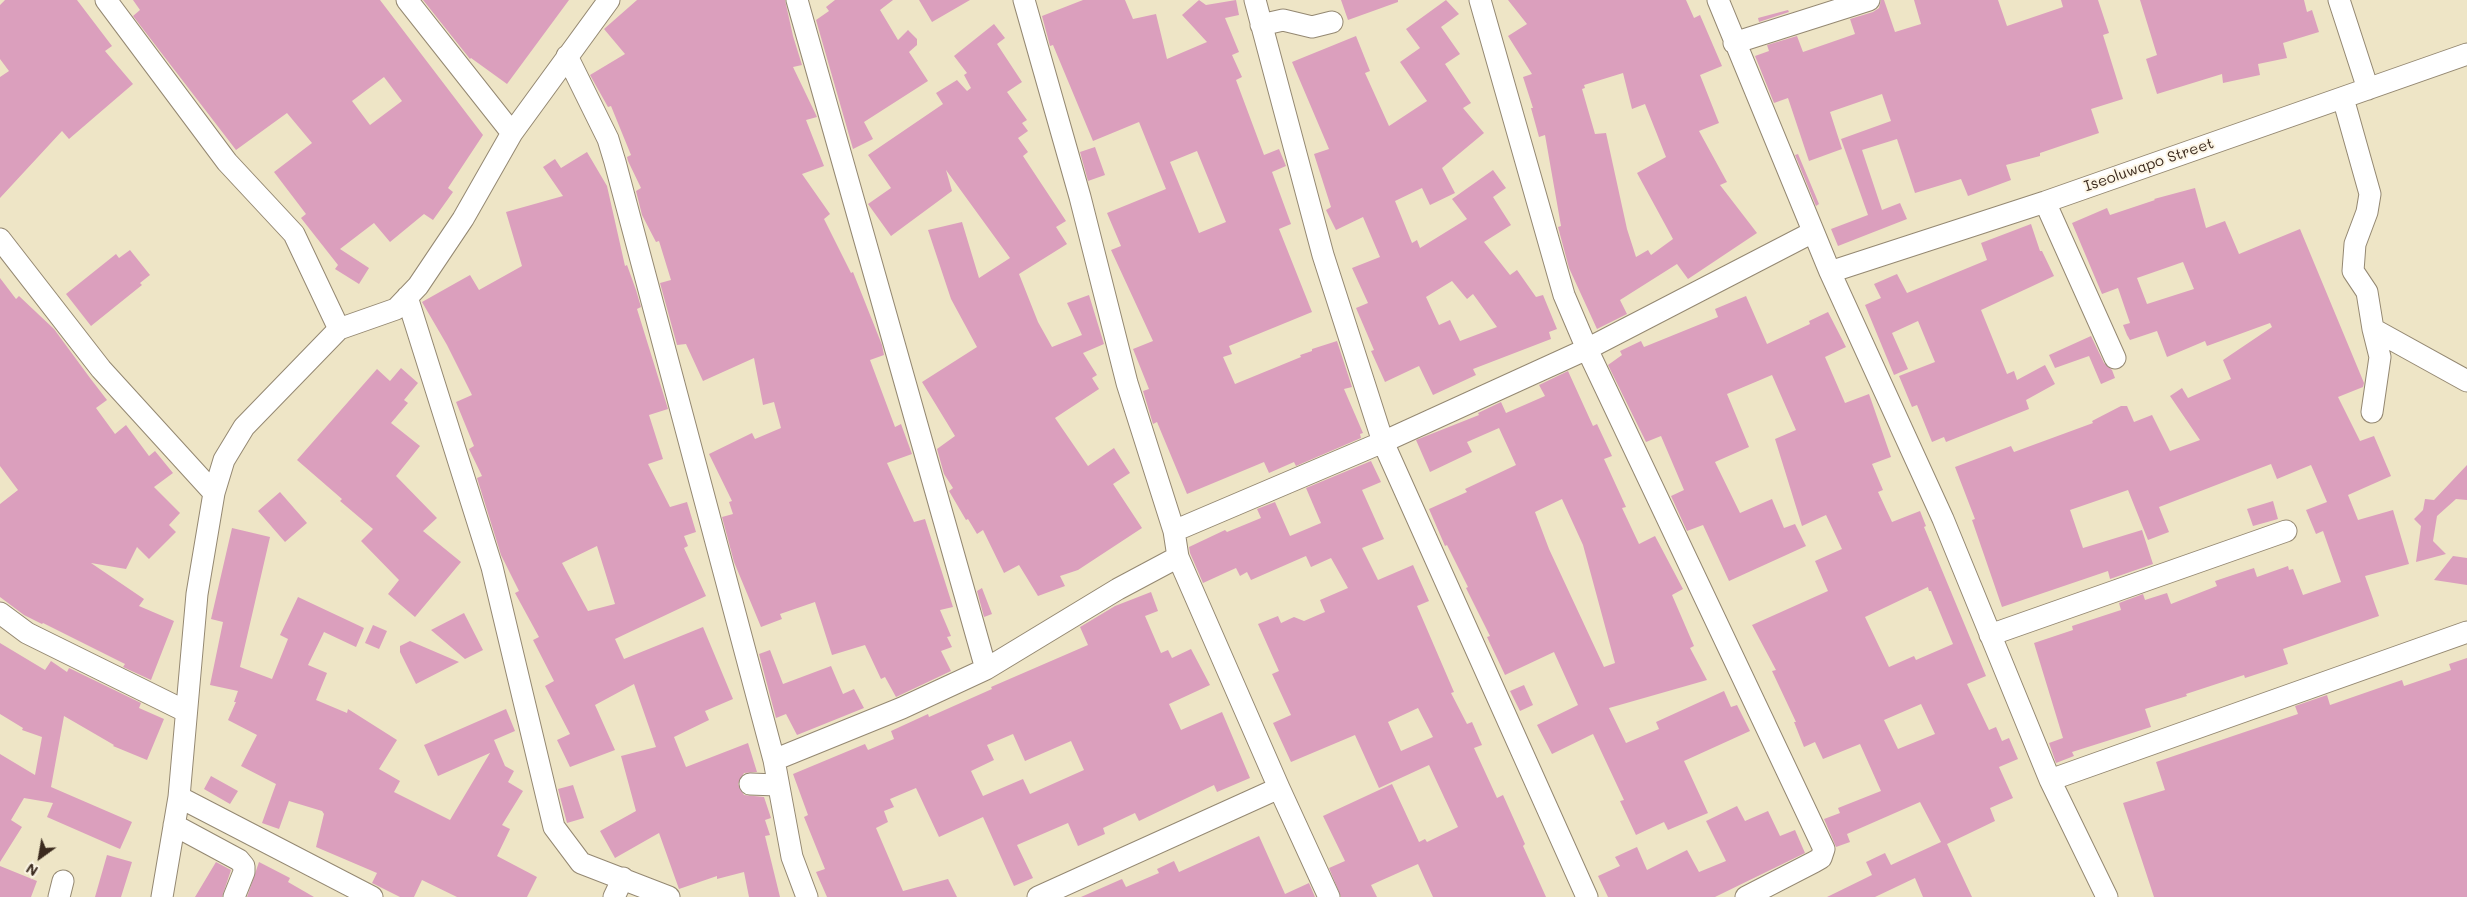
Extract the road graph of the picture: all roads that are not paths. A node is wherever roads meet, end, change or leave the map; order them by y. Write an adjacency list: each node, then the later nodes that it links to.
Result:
1 (106, 0): 24 (street)
2 (407, 0): 18 (street)
3 (609, 0): 15 (street)
4 (797, 0): 38 (street)
5 (1024, 0): 32 (street)
6 (1255, 0): 12 (street)
7 (1480, 0): 26 (street)
8 (1718, 0): 13 (street)
9 (1869, 0): 13 (street)
10 (2339, 0): 16 (street)
11 (1332, 22): 12 (street)
12 (1262, 24): 30 (street)
13 (1734, 43): 20 (street)
14 (2467, 54): 16 (street, Iseoluwapo Street)
15 (567, 56): 18 (street); 40 (street)
16 (2368, 89): 17 (street, Iseoluwapo Street)
17 (2343, 98): 19 (street, Iseoluwapo Street); 25 (street)
18 (512, 133): 23 (street)
19 (2046, 202): 22 (street, Iseoluwapo Street); 27 (street)
20 (1814, 232): 22 (street); 26 (street)
21 (0, 239): 31 (street)
22 (1830, 272): 37 (street)
23 (407, 298): 24 (street); 47 (street)
24 (339, 329): 31 (street)
25 (2373, 329): 28 (street); 29 (street)
26 (1587, 349): 30 (street); 57 (street)
27 (2115, 358)
28 (2467, 381)
29 (2372, 412)
30 (1383, 442): 32 (street); 56 (street)
31 (214, 493): 39 (street)
32 (1174, 530): 34 (street)
33 (2286, 531): 37 (street)
34 (1178, 557): 38 (street); 44 (street)
35 (0, 613): 39 (street)
36 (2467, 632): 41 (street)
37 (1990, 635): 41 (street)
38 (986, 669): 40 (street)
39 (185, 711): 45 (street)
40 (774, 760): 43 (street)
41 (2050, 780): 58 (street)
42 (750, 784): 43 (street)
43 (777, 785): 53 (street)
44 (1278, 788): 54 (street); 55 (street)
45 (179, 797): 46 (street); 48 (street)
46 (174, 825): 49 (street); 50 (street)
47 (623, 878): 51 (street); 52 (street)
48 (359, 894)
49 (162, 897)
50 (234, 897)
51 (614, 897)
52 (669, 897)
53 (806, 897)
54 (1038, 897)
55 (1329, 897)
56 (1587, 897)
57 (1746, 897)
58 (2107, 897)

